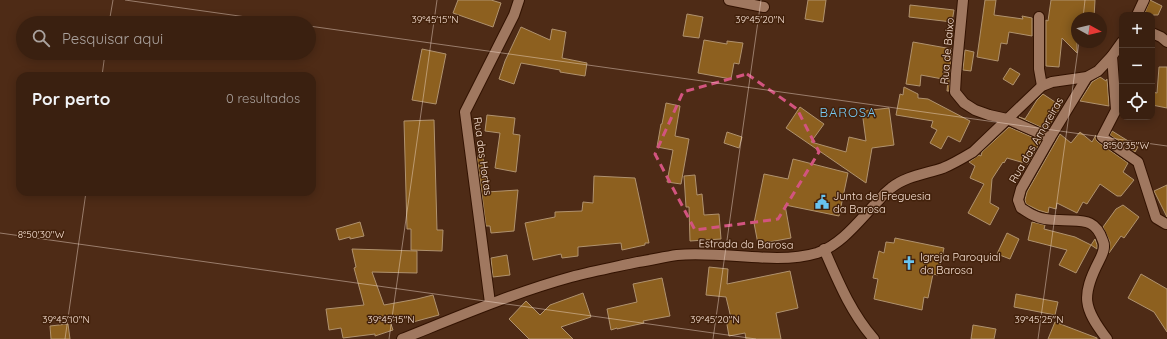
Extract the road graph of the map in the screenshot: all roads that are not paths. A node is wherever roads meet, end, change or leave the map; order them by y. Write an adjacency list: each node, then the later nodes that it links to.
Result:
1 (519, 0): 18 (street, Rua das Hortas)
2 (729, 0): 5 (street)
3 (963, 0): 14 (street, Rua de Baixo)
4 (1144, 0): 6 (street)
5 (764, 7)
6 (1138, 12)
7 (1039, 17): 13 (street)
8 (1155, 34): 9 (street)
9 (1167, 42)
10 (1119, 46): 11 (street, Estrada da Barosa)
11 (1112, 56): 12 (street, Estrada da Barosa); 16 (street)
12 (1087, 77): 13 (street, Estrada da Barosa); 15 (street, Rua das Amoreiras)
13 (1042, 86): 14 (street, Estrada da Barosa)
14 (1007, 119): 15 (street); 17 (street, Estrada da Barosa)
15 (1050, 138): 21 (street, Rua das Amoreiras)
16 (1166, 224)
17 (824, 249): 18 (street, Estrada da Barosa); 20 (street)
18 (490, 303): 19 (street, Estrada da Barosa)
19 (402, 339)
20 (874, 339)
21 (1107, 339)

